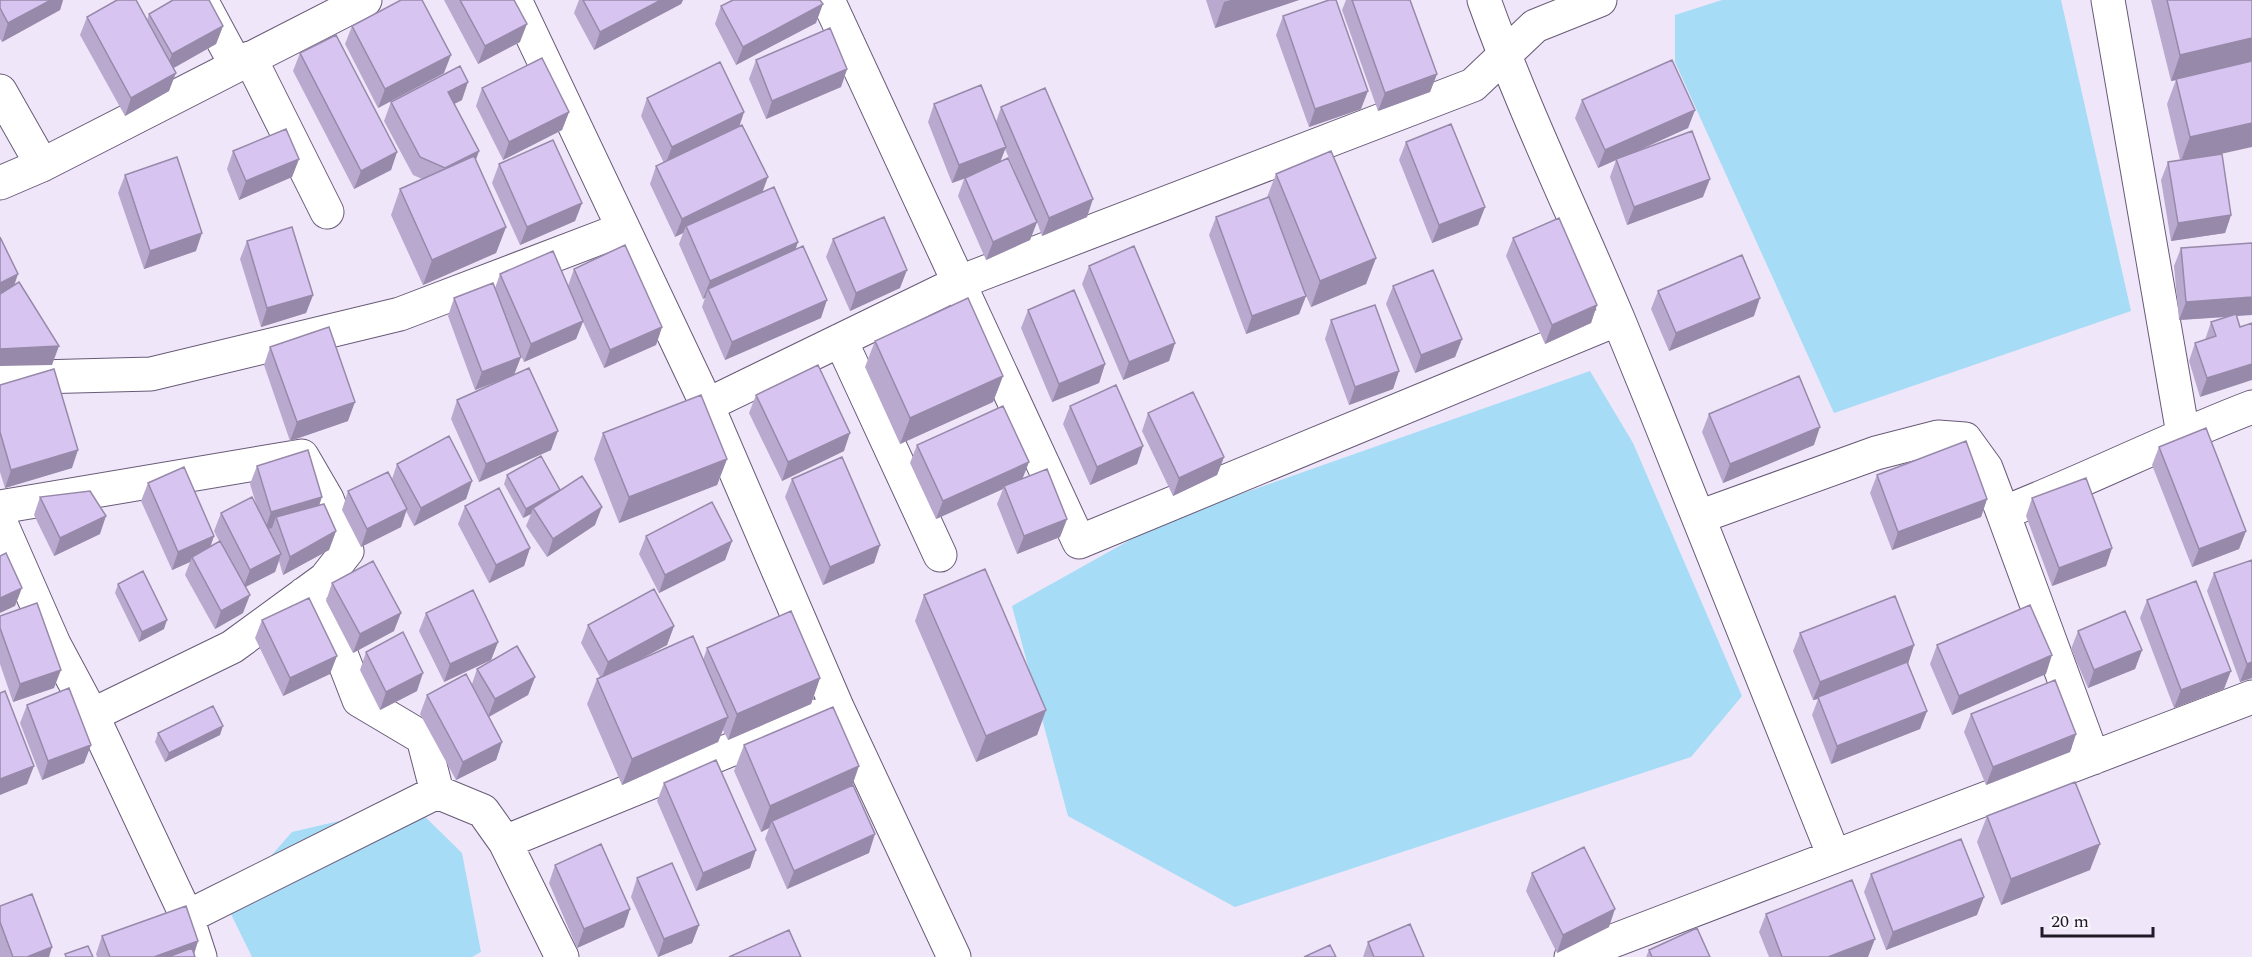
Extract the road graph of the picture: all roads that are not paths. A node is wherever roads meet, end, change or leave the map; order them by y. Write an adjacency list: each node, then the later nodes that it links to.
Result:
1 (201, 0): 9 (street)
2 (365, 0): 9 (street)
3 (515, 0): 14 (street)
4 (828, 0): 15 (street)
5 (1484, 0): 8 (street)
6 (1600, 0): 8 (street)
7 (2108, 0): 21 (street)
8 (1504, 56): 15 (street); 16 (street)
9 (243, 61): 11 (street); 13 (street)
10 (0, 91): 11 (street)
11 (42, 165): 12 (street)
12 (0, 183)
13 (327, 212)
14 (623, 229): 18 (street); 19 (street)
15 (960, 282): 16 (street); 17 (street)
16 (1618, 319): 24 (street)
17 (841, 341): 19 (street); 26 (street)
18 (0, 378)
19 (707, 405): 29 (street)
20 (2252, 407): 21 (street)
21 (2183, 434): 23 (street)
22 (0, 507): 27 (street)
23 (2003, 513): 24 (street); 31 (street)
24 (1699, 518): 34 (street)
25 (0, 521): 30 (street)
26 (940, 555)
27 (304, 594): 30 (street); 32 (street)
28 (2252, 697): 31 (street)
29 (837, 707): 33 (street); 38 (street)
30 (92, 715): 35 (street)
31 (2092, 758): 34 (street)
32 (437, 792): 33 (street); 35 (street)
33 (505, 842): 37 (street)
34 (1834, 856): 39 (street)
35 (187, 917): 36 (street)
36 (200, 957)
37 (562, 957)
38 (954, 957)
39 (1571, 957)

